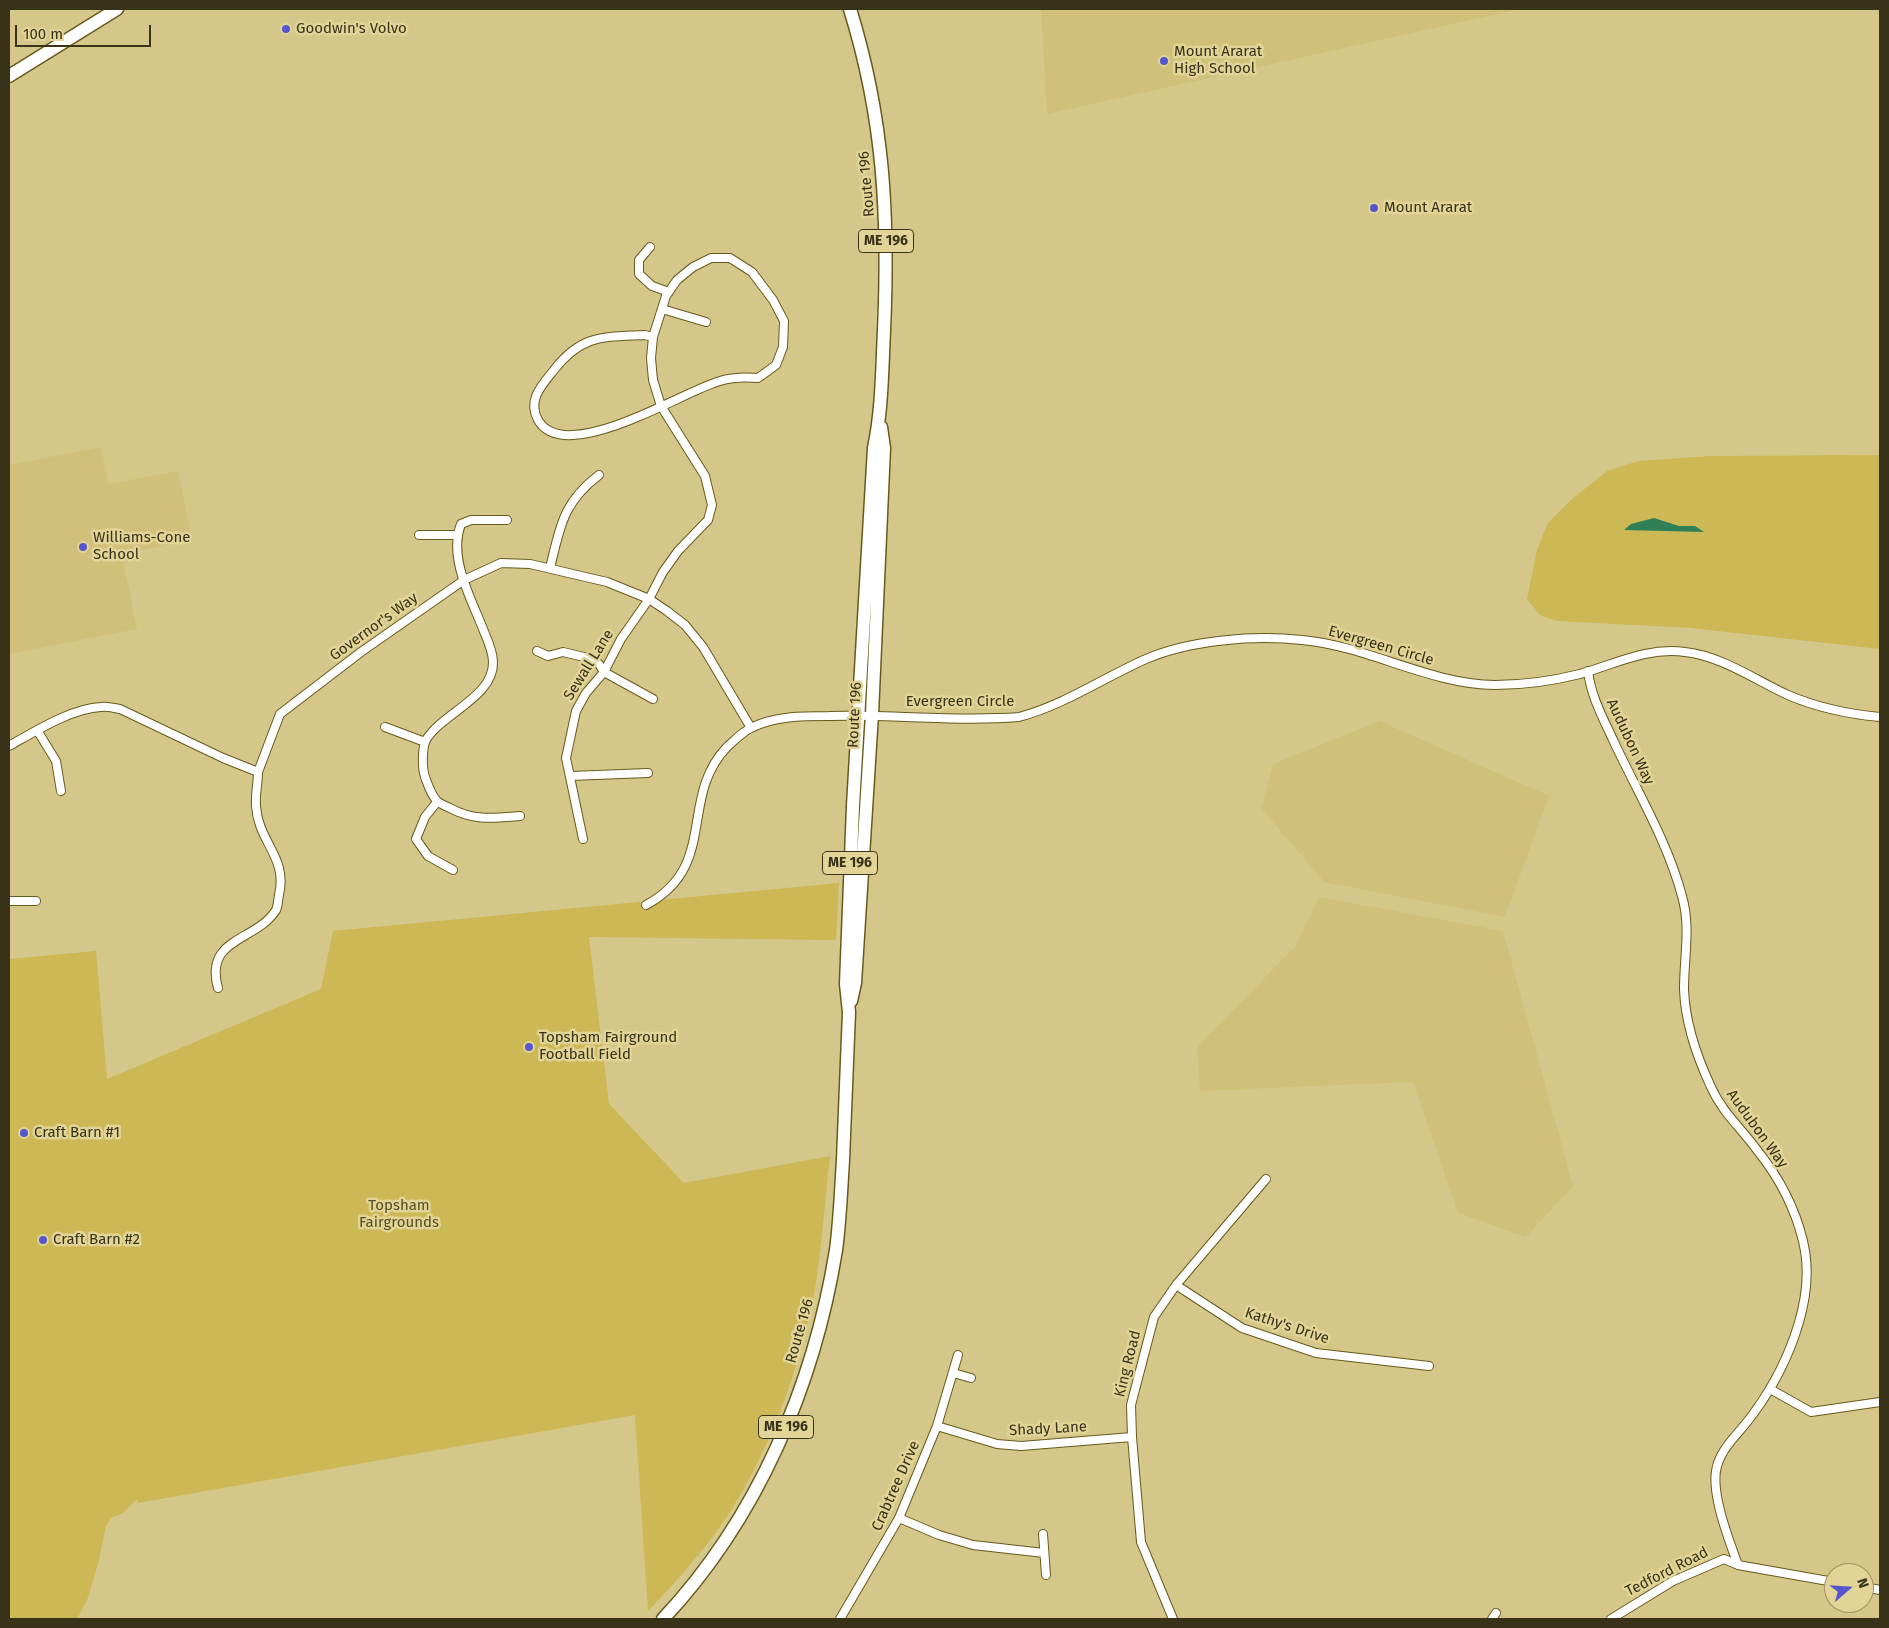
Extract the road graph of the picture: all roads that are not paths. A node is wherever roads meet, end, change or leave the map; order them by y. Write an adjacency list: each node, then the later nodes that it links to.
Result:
1 (117, 9): 3 (main road)
2 (850, 9): 10 (main road, Route 196 / ME 196)
3 (9, 76)
4 (650, 247): 5 (street)
5 (669, 292): 6 (street, Sewall Lane); 9 (street, Sewall Lane)
6 (662, 309): 7 (street); 8 (street, Sewall Lane)
7 (706, 322)
8 (653, 337): 9 (street, Sewall Lane); 9 (street, Sewall Lane)
9 (661, 406): 17 (street, Sewall Lane)
10 (880, 420): 22 (main road, Route 196 / ME 196); 23 (main road, Route 196 / ME 196)
11 (599, 475): 15 (street)
12 (506, 520): 14 (street)
13 (419, 534): 14 (street)
14 (457, 535): 16 (street)
15 (550, 568): 16 (street, Governor's Way); 17 (street, Governor's Way)
16 (464, 580): 28 (street); 30 (street, Governor's Way)
17 (649, 599): 20 (street, Sewall Lane); 26 (street, Governor's Way)
18 (537, 651): 20 (street)
19 (1588, 671): 22 (street, Evergreen Circle); 24 (street, Evergreen Circle); 49 (street, Audubon Way)
20 (604, 672): 21 (street); 32 (street, Sewall Lane)
21 (653, 698)
22 (872, 714): 23 (street, Evergreen Circle); 42 (main road, Route 196 / ME 196)
23 (858, 715): 26 (street, Evergreen Circle); 42 (main road, Route 196 / ME 196)
24 (1880, 717)
25 (386, 727): 28 (street)
26 (750, 728): 40 (street)
27 (37, 730): 29 (street); 30 (street); 33 (street)
28 (425, 742): 34 (street)
29 (9, 746)
30 (258, 772): 41 (street, Governor's Way)
31 (648, 774): 32 (street)
32 (570, 776): 36 (street, Sewall Lane)
33 (61, 791)
34 (437, 802): 35 (street); 37 (street)
35 (520, 816)
36 (583, 840)
37 (453, 870)
38 (9, 900): 39 (street)
39 (36, 901)
40 (646, 905)
41 (218, 988)
42 (849, 1012): 59 (main road, Route 196 / ME 196)
43 (1266, 1178): 44 (street, King Road)
44 (1176, 1285): 46 (street, Kathy's Drive); 52 (street, King Road)
45 (958, 1355): 47 (street, Crabtree Drive)
46 (1430, 1366)
47 (953, 1373): 48 (street); 51 (street, Crabtree Drive)
48 (971, 1378)
49 (1770, 1389): 50 (street); 56 (street, Audubon Way)
50 (1880, 1402)
51 (937, 1426): 52 (street, Shady Lane); 53 (street, Crabtree Drive)
52 (1132, 1437): 61 (street, King Road)
53 (899, 1518): 55 (street); 60 (street, Crabtree Drive)
54 (1043, 1534): 55 (street)
55 (1044, 1553): 57 (street)
56 (1738, 1566): 58 (street, Tedford Road); 62 (street, Tedford Road)
57 (1046, 1575)
58 (1824, 1580)
59 (663, 1619)
60 (840, 1619)
61 (1173, 1619)
62 (1612, 1619)

